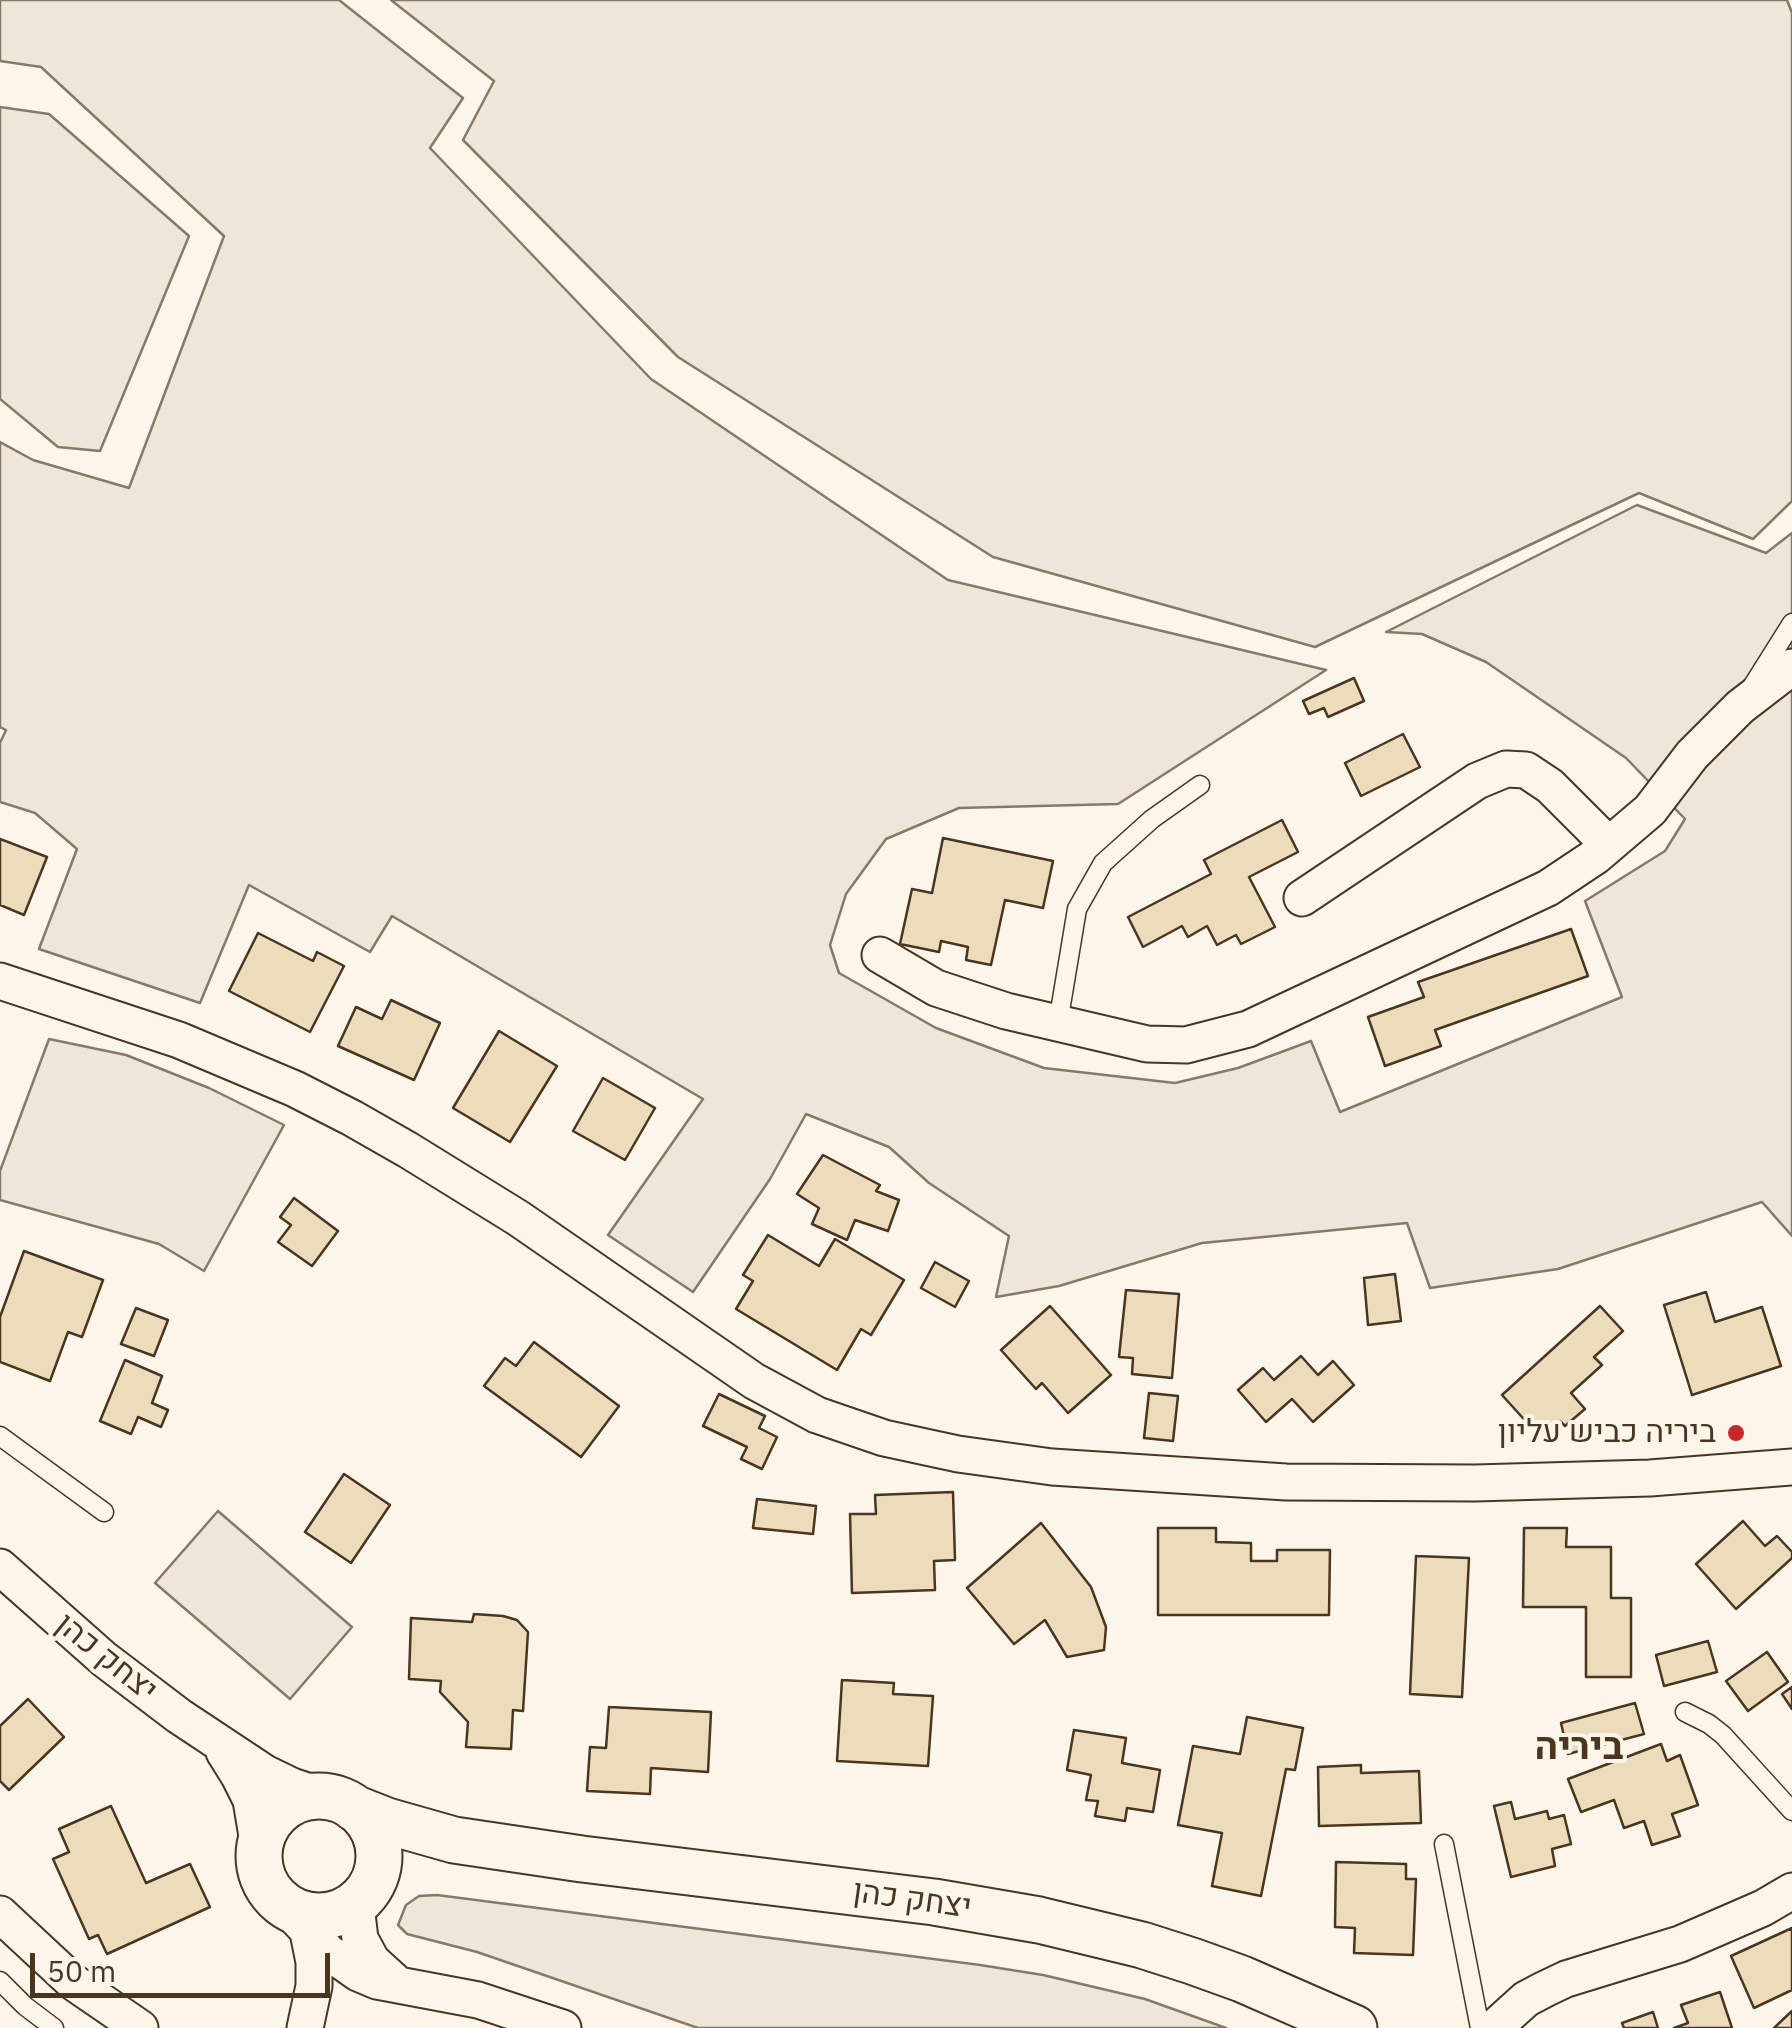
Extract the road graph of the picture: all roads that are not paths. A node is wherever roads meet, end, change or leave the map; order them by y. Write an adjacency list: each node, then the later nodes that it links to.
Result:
1 (1792, 623): 3 (lane)
2 (1792, 667): 3 (street)
3 (1740, 707): 5 (street)
4 (1200, 785): 9 (lane)
5 (1609, 845): 6 (street); 9 (street)
6 (1302, 898)
7 (880, 955): 9 (street)
8 (0, 981): 11 (street)
9 (1058, 1023)
10 (0, 1436): 12 (lane)
11 (1792, 1467)
12 (104, 1512)
13 (0, 1567): 15 (street, יצחק כהן)
14 (1685, 1712): 17 (lane)
15 (218, 1742): 16 (street, יצחק כהן); 20 (street, יצחק כהן)
16 (338, 1802): 18 (street, יצחק כהן); 20 (street); 21 (street)
17 (1792, 1811)
18 (454, 1840): 21 (street, יצחק כהן); 31 (street, יצחק כהן)
19 (1444, 1844): 32 (lane)
20 (259, 1848): 24 (street)
21 (370, 1887): 24 (street); 25 (street)
22 (1792, 1892): 33 (street)
23 (0, 1914): 28 (street)
24 (295, 1918): 25 (street); 29 (street)
25 (381, 1976): 29 (street); 30 (street)
26 (0, 1980): 27 (lane)
27 (54, 2028)
28 (140, 2028)
29 (308, 2028)
30 (563, 2028)
31 (1354, 2028)
32 (1480, 2028)
33 (1494, 2028)

